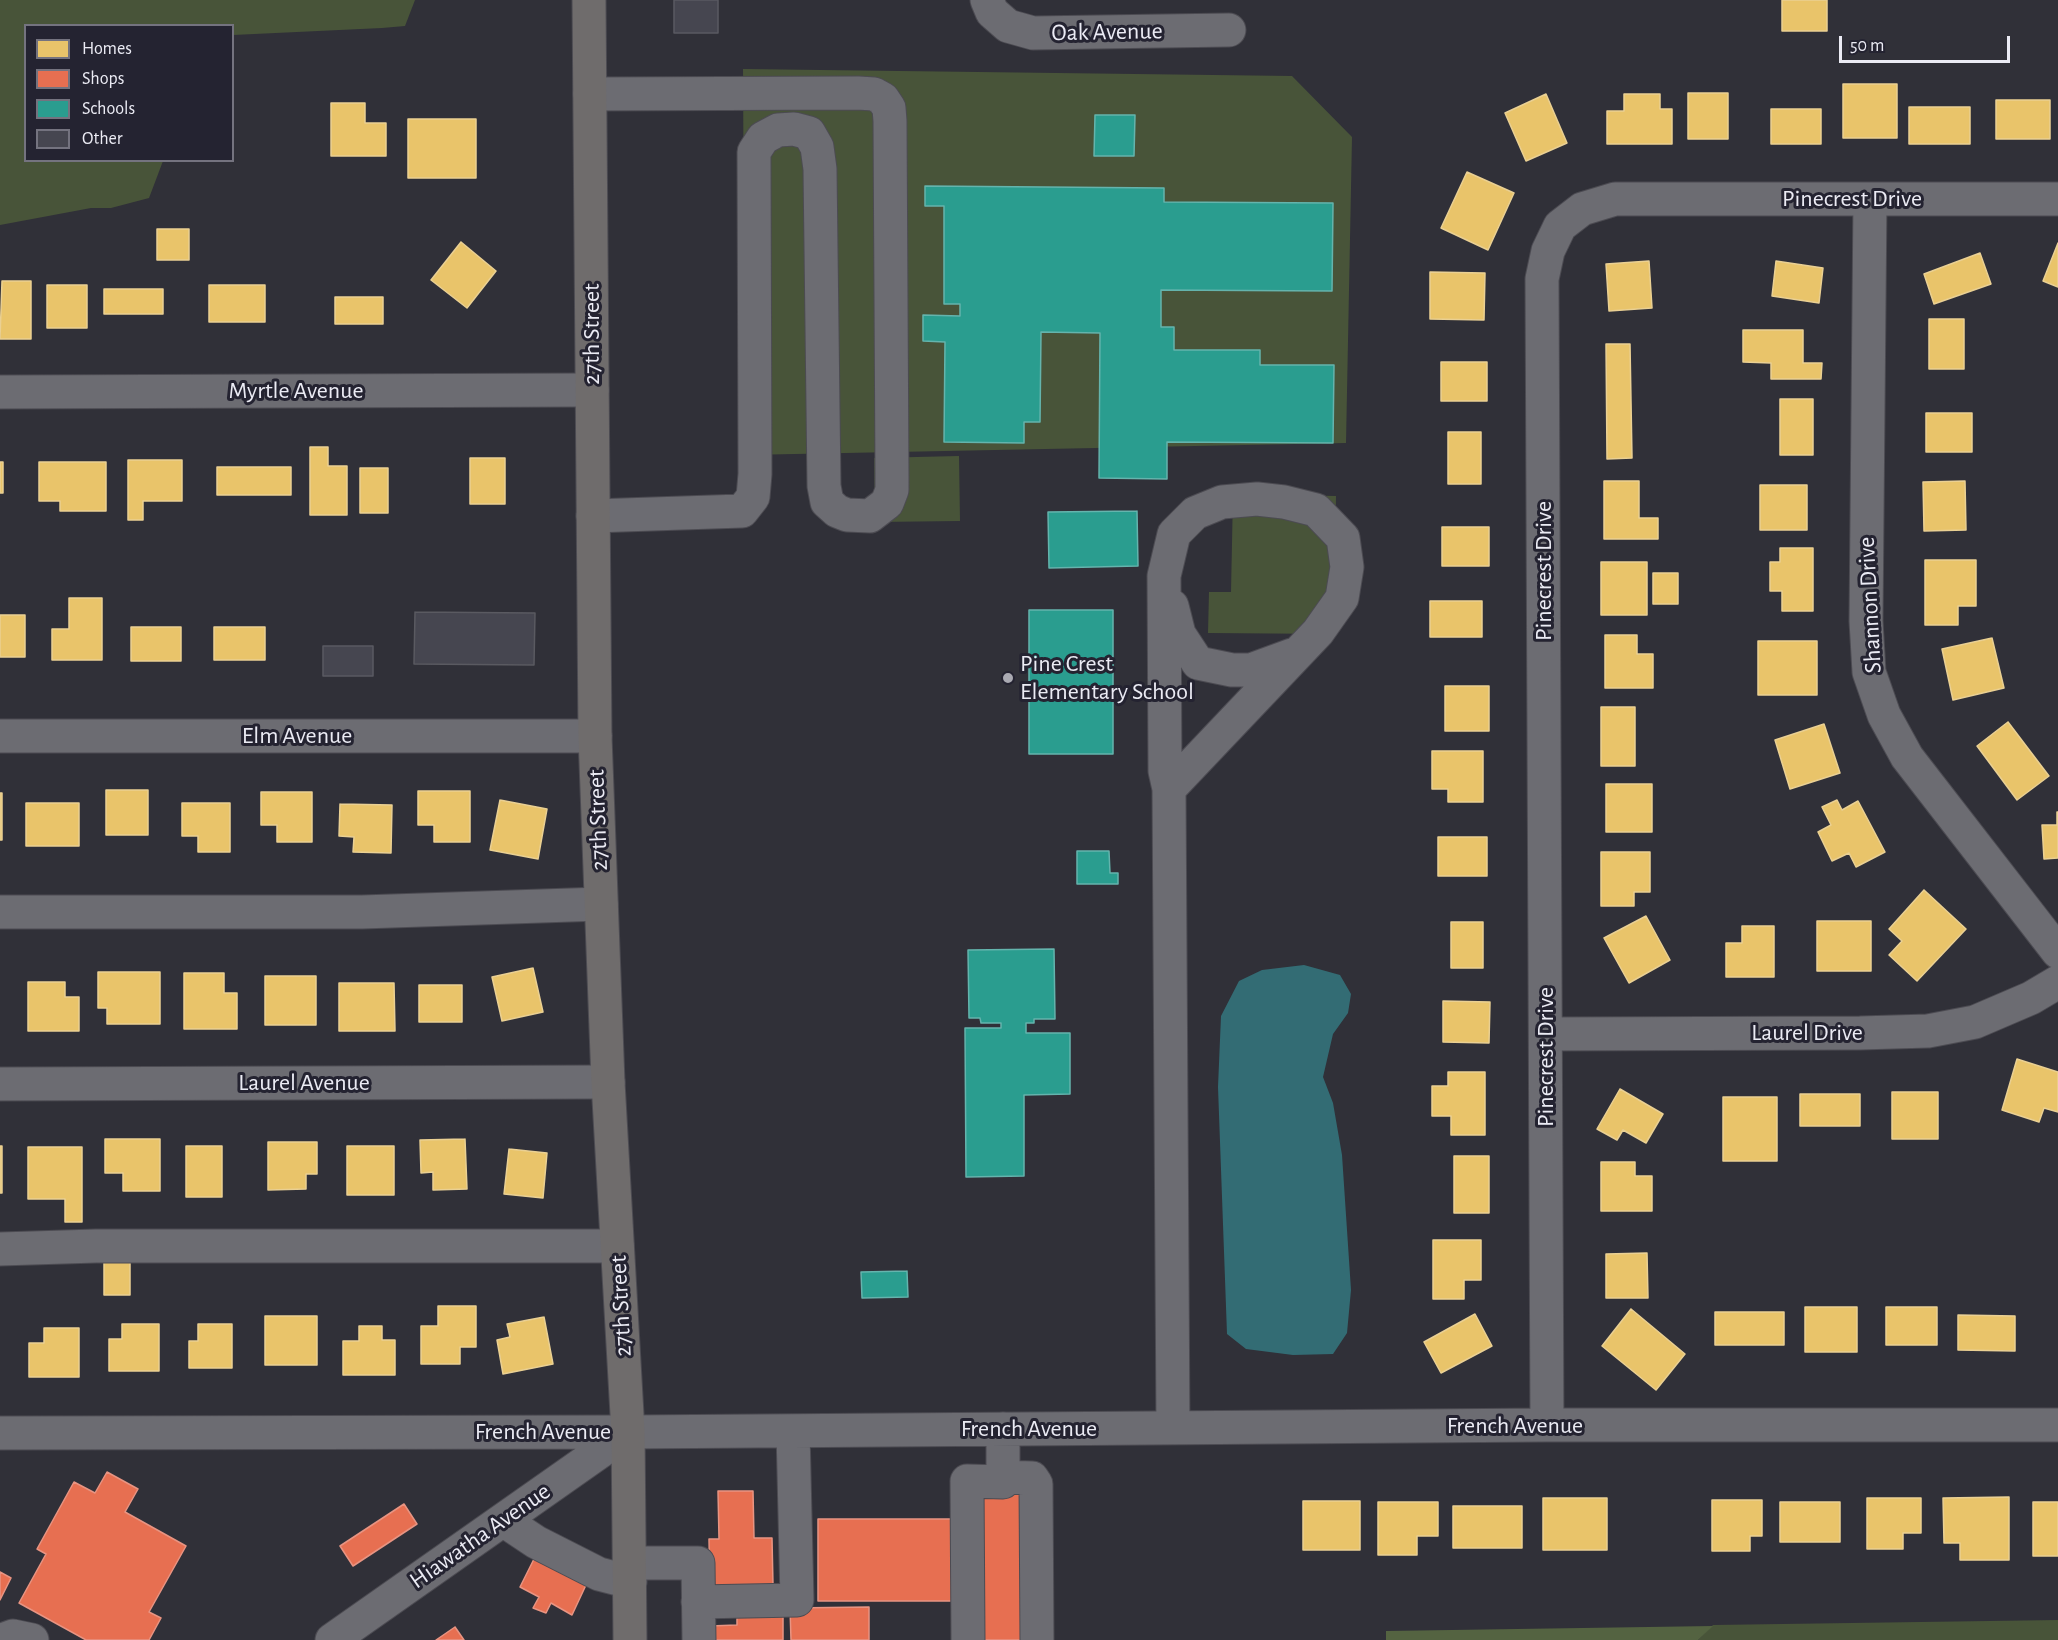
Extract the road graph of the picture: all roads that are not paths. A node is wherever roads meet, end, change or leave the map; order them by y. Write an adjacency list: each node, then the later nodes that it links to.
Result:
1 (589, 0): 4 (main road, 27th Street)
2 (989, 6): 3 (street, Oak Avenue)
3 (1229, 30)
4 (590, 94): 7 (main road, 27th Street); 9 (street)
5 (1870, 199): 6 (street, Pinecrest Drive); 17 (street, Shannon Drive); 19 (street, Pinecrest Drive)
6 (2058, 199)
7 (592, 390): 8 (street, Myrtle Avenue); 9 (main road, 27th Street)
8 (0, 392)
9 (593, 516): 13 (main road, 27th Street)
10 (1164, 576): 11 (street); 11 (street); 14 (street)
11 (1299, 652): 14 (street)
12 (0, 736): 13 (street, Elm Avenue)
13 (595, 736): 15 (main road, 27th Street)
14 (1169, 789): 26 (street)
15 (601, 904): 16 (street); 20 (main road, 27th Street)
16 (0, 912)
17 (2058, 952)
18 (2058, 982): 19 (street, Laurel Drive)
19 (1546, 1034): 24 (street, Pinecrest Drive)
20 (608, 1082): 21 (street, Laurel Avenue); 22 (main road, 27th Street)
21 (0, 1084)
22 (617, 1246): 23 (street); 29 (main road, 27th Street)
23 (0, 1249)
24 (1547, 1425): 25 (street, French Avenue); 26 (street, French Avenue)
25 (2058, 1425)
26 (1173, 1428): 27 (street, French Avenue)
27 (1003, 1429): 28 (street, French Avenue); 31 (street)
28 (793, 1431): 29 (street, French Avenue); 34 (street)
29 (628, 1432): 30 (street, French Avenue); 32 (street, Hiawatha Avenue); 33 (main road, 27th Street)
30 (0, 1433)
31 (1003, 1477): 40 (street); 41 (street)
32 (503, 1520): 33 (street); 35 (street, Hiawatha Avenue)
33 (629, 1573): 34 (street); 38 (main road, 27th Street)
34 (698, 1602): 39 (street)
35 (337, 1638)
36 (2, 1640): 37 (street)
37 (32, 1640)
38 (630, 1640)
39 (699, 1640)
40 (968, 1640)
41 (1037, 1640)

